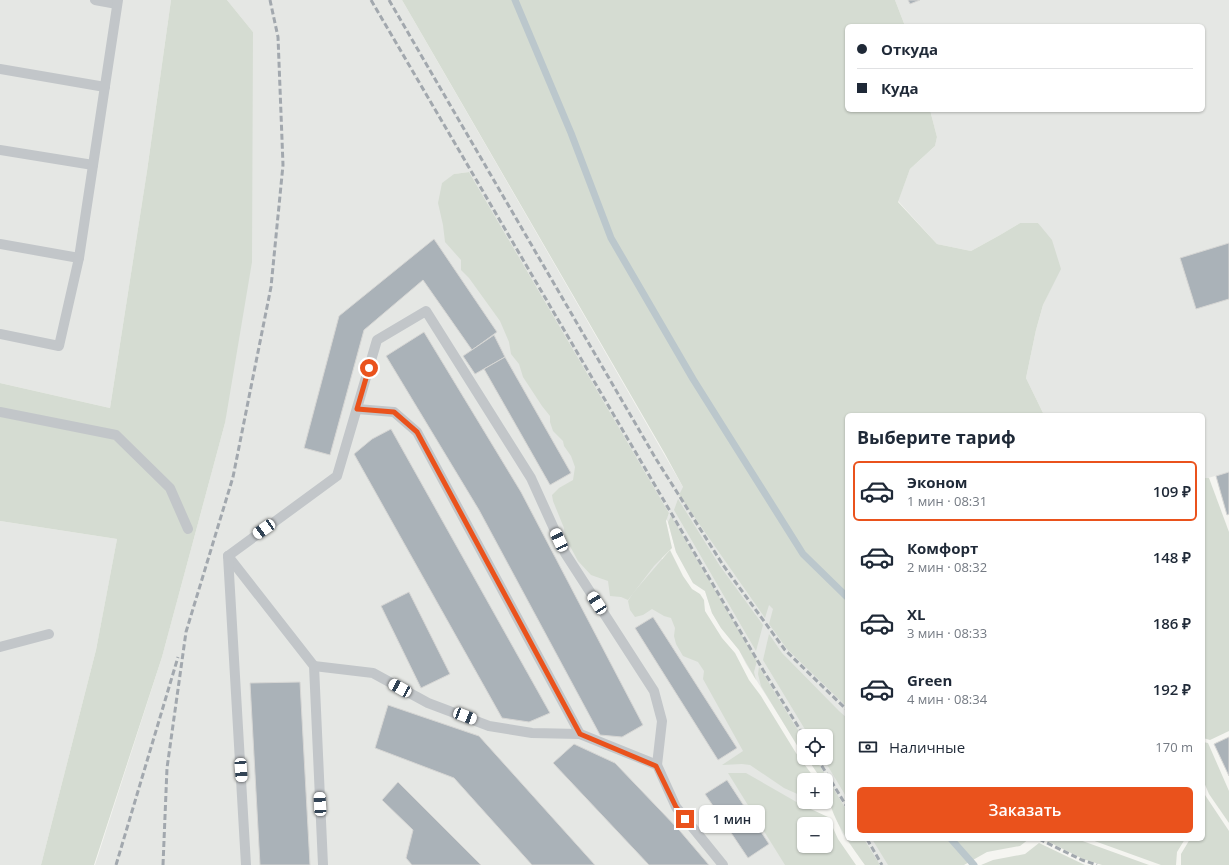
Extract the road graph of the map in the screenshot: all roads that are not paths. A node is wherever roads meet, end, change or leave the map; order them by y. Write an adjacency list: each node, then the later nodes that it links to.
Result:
1 (94, 0): 2 (lane)
2 (117, 2): 4 (lane)
3 (0, 69): 4 (lane)
4 (105, 87): 6 (lane)
5 (0, 150): 6 (lane)
6 (93, 165): 8 (lane)
7 (0, 244): 8 (lane)
8 (79, 258): 9 (lane)
9 (0, 334)
10 (357, 409): 13 (lane); 17 (lane); 18 (lane)
11 (0, 412): 12 (lane)
12 (188, 529)
13 (228, 556): 16 (lane); 19 (lane)
14 (49, 634): 15 (lane)
15 (0, 647)
16 (314, 666): 17 (lane); 20 (lane)
17 (580, 734): 18 (lane)
18 (656, 766): 21 (lane)
19 (246, 865)
20 (322, 865)
21 (723, 865)

